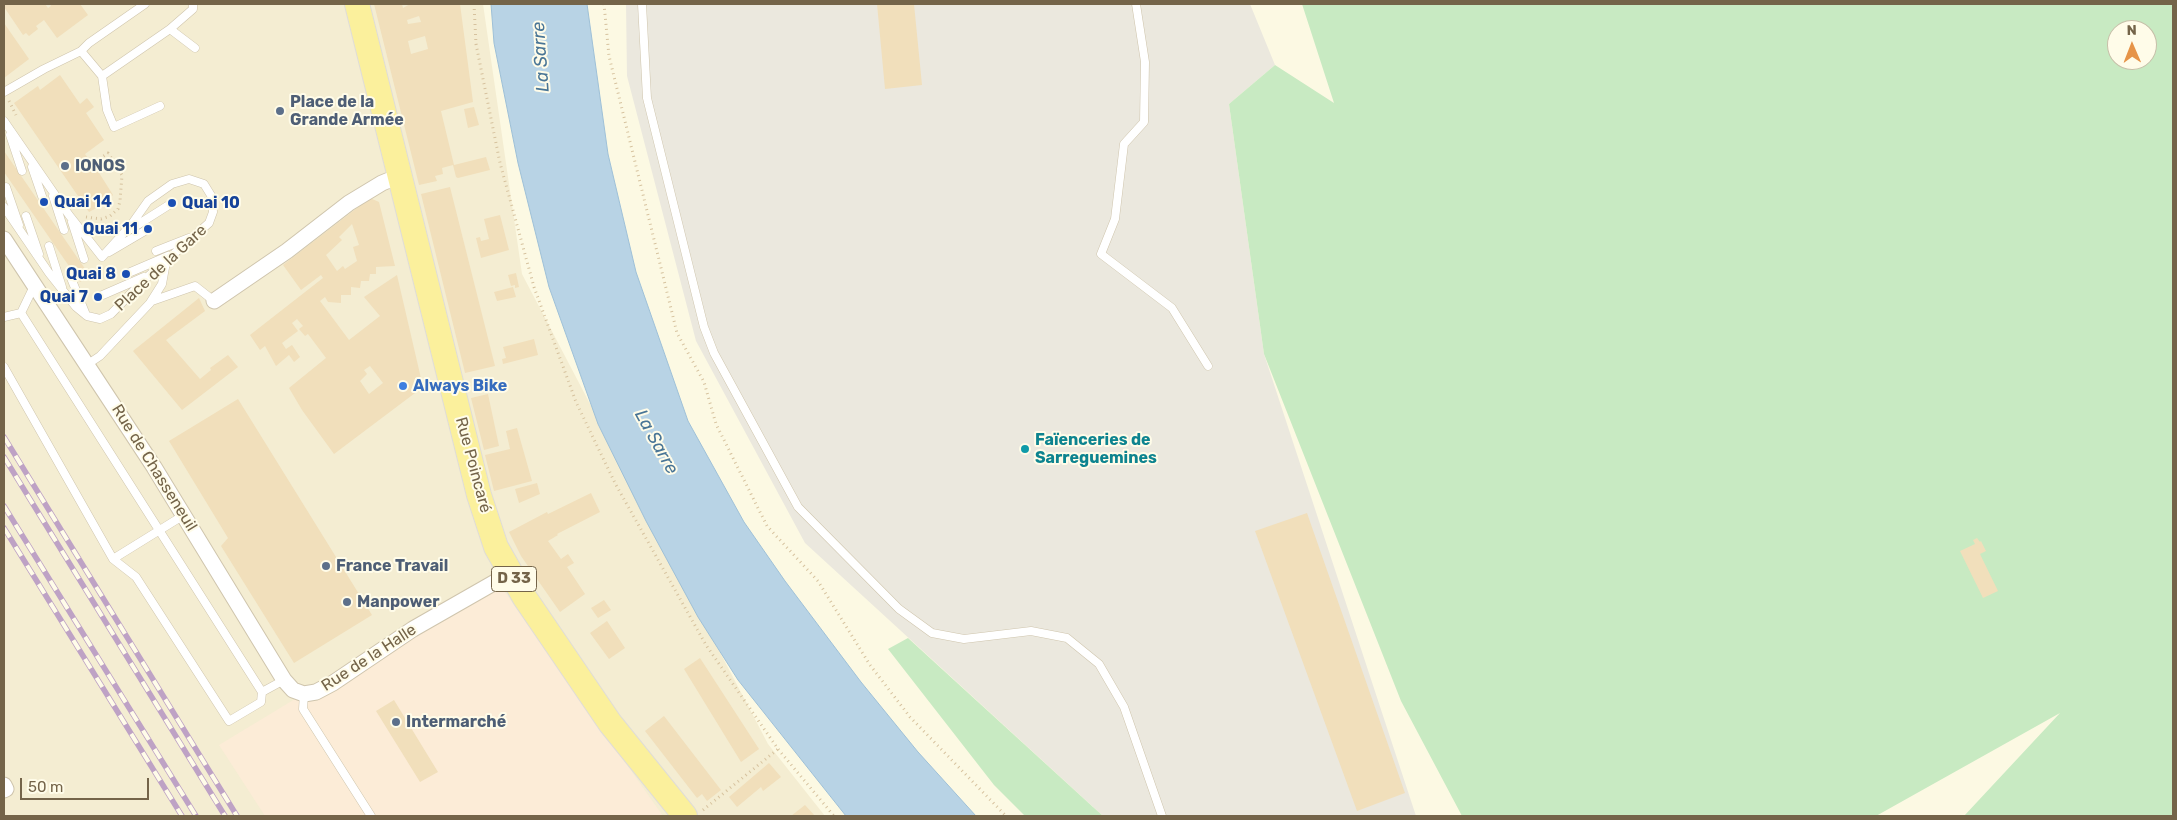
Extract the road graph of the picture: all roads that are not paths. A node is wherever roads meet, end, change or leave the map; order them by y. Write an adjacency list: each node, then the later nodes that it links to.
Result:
1 (145, 4): 8 (lane)
2 (193, 4): 6 (lane)
3 (357, 4): 15 (main road, Rue Poincaré / D 33)
4 (642, 4): 59 (lane)
5 (1136, 4): 48 (lane)
6 (170, 29): 7 (lane); 9 (lane)
7 (195, 48)
8 (81, 51): 9 (lane); 10 (lane)
9 (102, 76): 11 (lane)
10 (4, 92)
11 (160, 106)
12 (6, 124): 13 (lane); 14 (lane)
13 (29, 158): 17 (lane); 18 (lane)
14 (22, 171)
15 (399, 176): 43 (street); 53 (main road, Rue Poincaré / D 33)
16 (6, 187): 25 (lane)
17 (50, 187): 21 (lane); 24 (lane)
18 (44, 202)
19 (172, 203): 26 (lane)
20 (4, 207): 25 (lane)
21 (69, 215): 32 (lane); 33 (lane)
22 (26, 216): 34 (lane)
23 (148, 229): 32 (lane)
24 (64, 230)
25 (22, 234): 34 (lane)
26 (123, 234): 27 (lane, Place de la Gare); 32 (lane, Place de la Gare)
27 (197, 234): 30 (lane); 31 (lane, Place de la Gare)
28 (4, 239): 39 (street, Rue de Chasseneuil)
29 (48, 246): 40 (lane)
30 (156, 251)
31 (175, 254): 35 (lane, Place de la Gare); 36 (lane)
32 (102, 257)
33 (84, 259)
34 (41, 262): 40 (lane)
35 (166, 262): 37 (lane, Place de la Gare); 42 (lane)
36 (126, 274)
37 (151, 274): 41 (lane); 45 (lane, Place de la Gare)
38 (71, 278): 45 (lane)
39 (35, 284): 44 (lane); 47 (street, Rue de Chasseneuil)
40 (64, 292): 45 (lane)
41 (98, 297)
42 (151, 301): 43 (lane); 47 (lane)
43 (214, 301)
44 (21, 313): 46 (lane); 51 (lane)
45 (87, 316)
46 (4, 317)
47 (88, 364): 50 (street, Rue de Chasseneuil)
48 (1208, 366)
49 (4, 367): 52 (lane)
50 (184, 515): 51 (lane); 54 (street, Rue de Chasseneuil)
51 (158, 530): 52 (lane); 55 (lane)
52 (113, 559): 55 (lane)
53 (511, 573): 56 (street, Rue de la Halle); 57 (main road, Rue Poincaré / D 33)
54 (284, 680): 55 (lane); 56 (street, Rue de Chasseneuil)
55 (262, 692)
56 (304, 694): 58 (lane)
57 (694, 813)
58 (371, 816)
59 (1162, 816)

